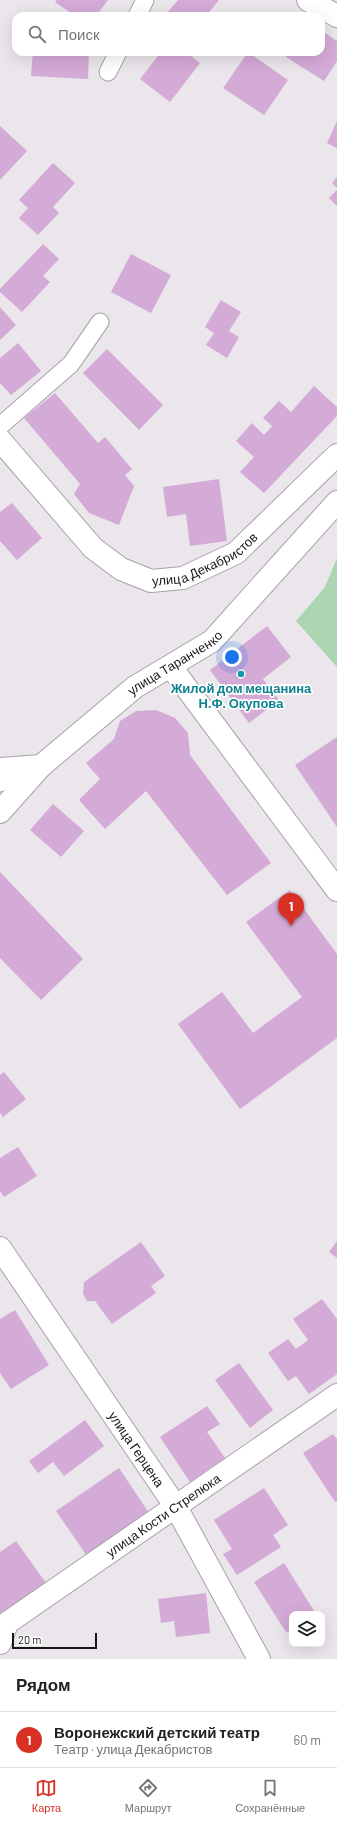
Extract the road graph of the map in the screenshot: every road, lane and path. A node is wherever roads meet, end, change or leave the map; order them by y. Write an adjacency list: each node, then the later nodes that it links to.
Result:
1 (145, 0): 3 (lane)
2 (308, 0): 4 (street)
3 (139, 12)
4 (337, 16)
5 (116, 56): 6 (lane)
6 (108, 72)
7 (100, 322): 8 (lane)
8 (0, 426)
9 (0, 440): 10 (street, улица Декабристов)
10 (337, 454)
11 (337, 502): 12 (street, улица Таранченко)
12 (171, 667): 13 (street, улица Таранченко); 17 (street)
13 (41, 766): 14 (street); 16 (street, улица Таранченко)
14 (10, 769): 15 (lane)
15 (0, 783)
16 (0, 812)
17 (337, 890)
18 (0, 1248): 20 (street, улица Герцена)
19 (337, 1395): 20 (street, улица Кости Стрелюка)
20 (176, 1507): 21 (street, улица Кости Стрелюка); 22 (street, улица Герцена)
21 (0, 1643)
22 (259, 1659)

